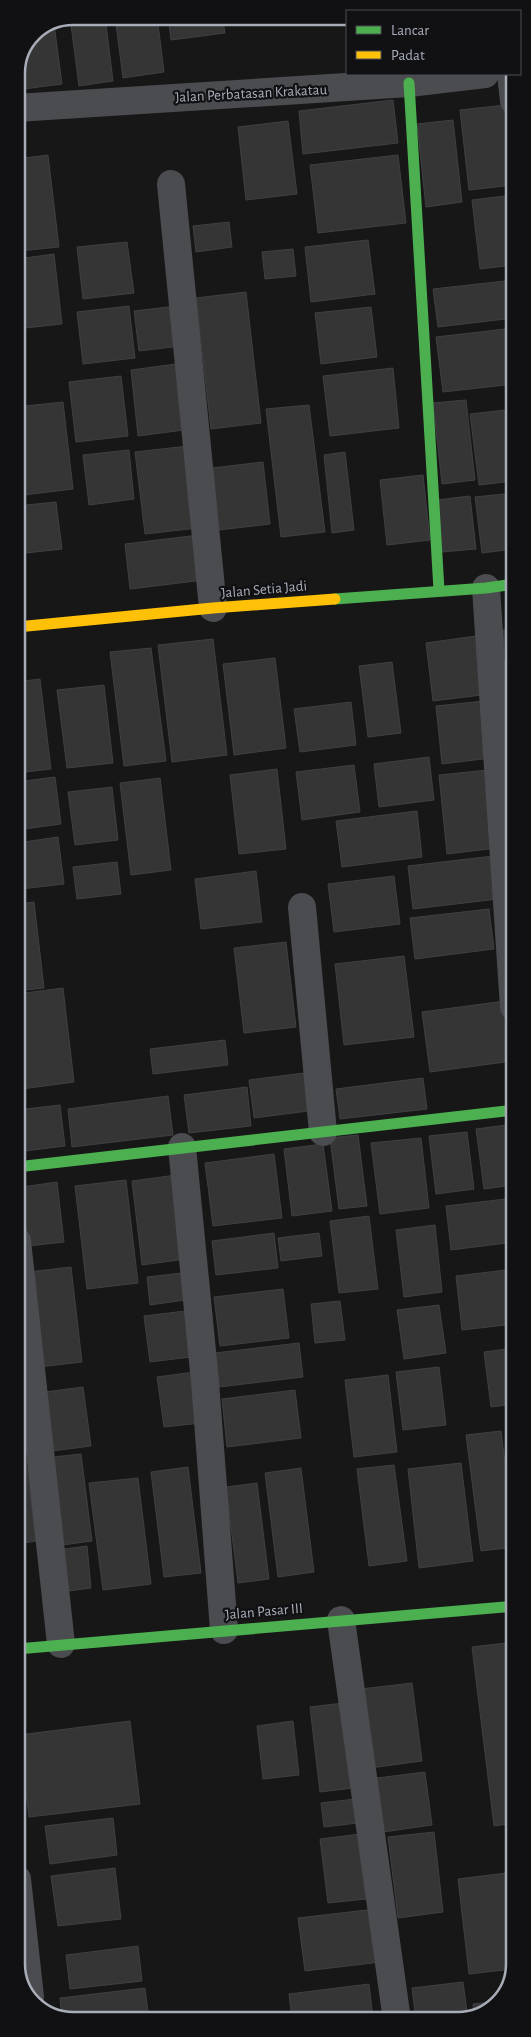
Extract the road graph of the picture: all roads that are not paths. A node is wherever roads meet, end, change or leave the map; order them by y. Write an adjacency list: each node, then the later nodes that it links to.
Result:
1 (477, 75): 2 (street, Jalan Perbatasan Krakatau)
2 (409, 83): 3 (street, Jalan Perbatasan Krakatau); 7 (street)
3 (25, 107)
4 (171, 184): 8 (street)
5 (506, 585): 6 (street, Jalan Setia Jadi)
6 (486, 588): 7 (street, Jalan Setia Jadi); 10 (street)
7 (439, 590): 8 (street, Jalan Setia Jadi)
8 (213, 608): 9 (street, Jalan Setia Jadi)
9 (25, 626)
10 (506, 887)
11 (302, 907): 13 (street)
12 (506, 1111): 13 (street)
13 (323, 1132): 14 (street)
14 (182, 1148): 15 (street); 19 (street)
15 (25, 1166)
16 (25, 1314): 20 (street)
17 (506, 1607): 18 (street, Jalan Pasar III)
18 (341, 1620): 19 (street, Jalan Pasar III); 24 (street)
19 (224, 1630): 20 (street, Jalan Pasar III)
20 (61, 1644): 21 (street, Jalan Pasar III)
21 (25, 1648)
22 (25, 1952): 23 (street)
23 (28, 1979)
24 (396, 2012)

